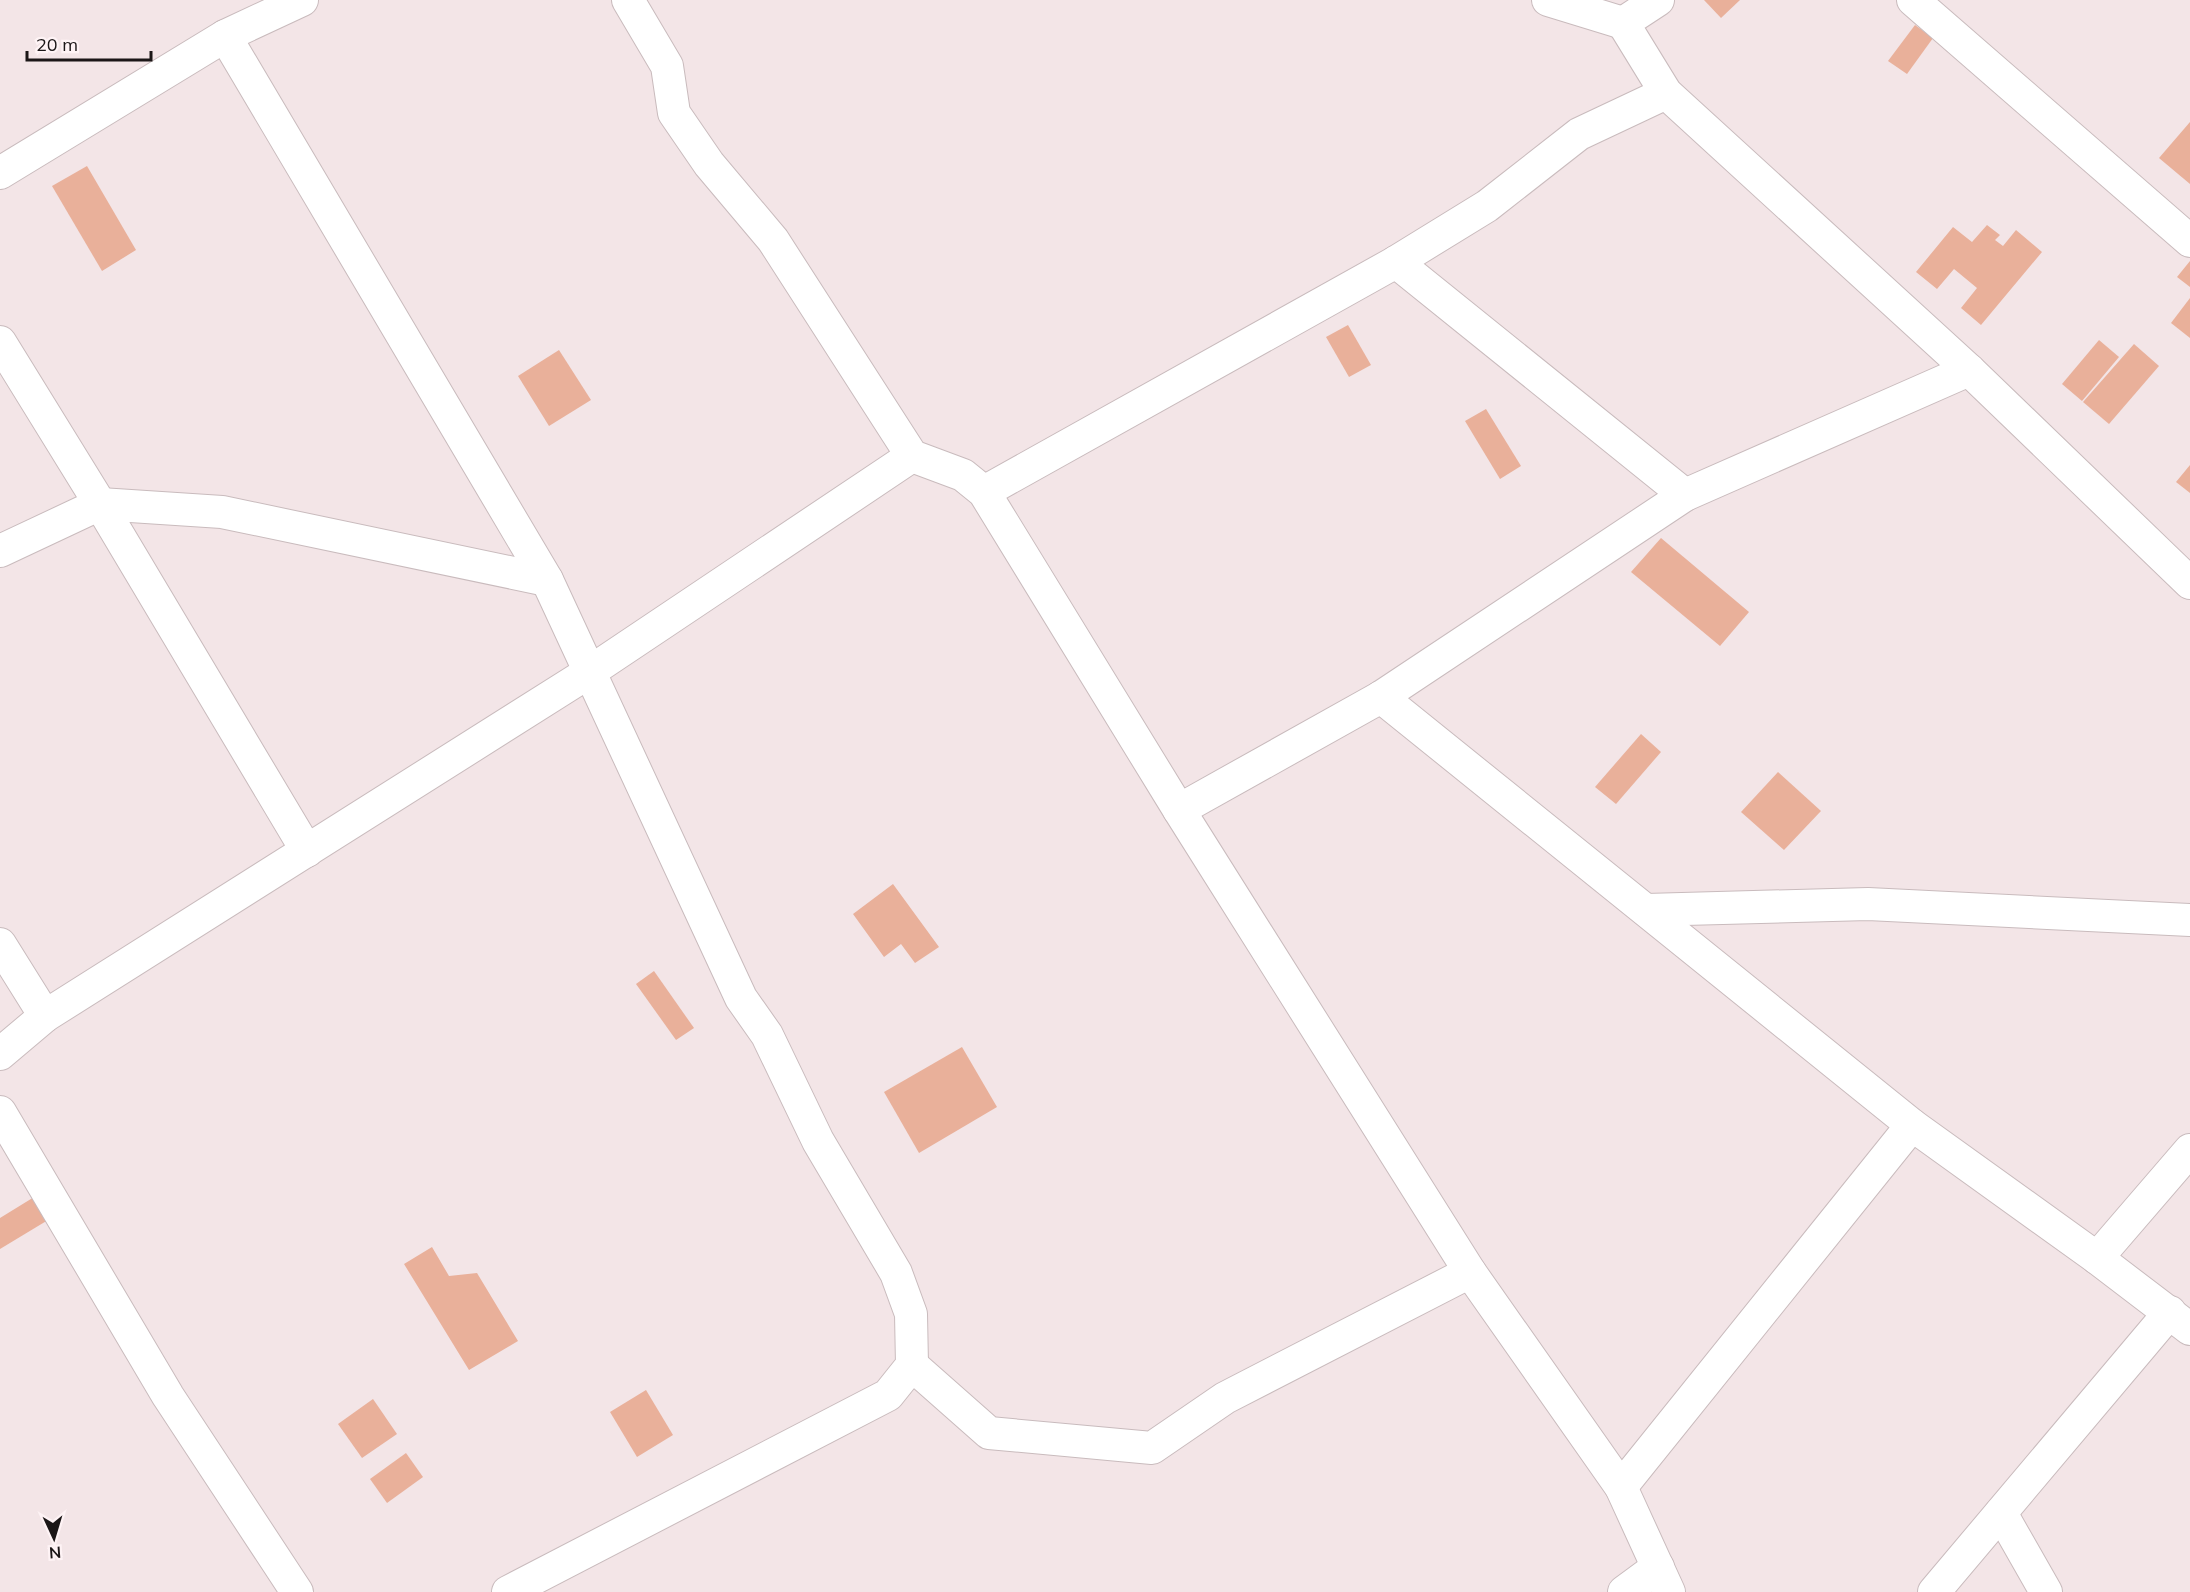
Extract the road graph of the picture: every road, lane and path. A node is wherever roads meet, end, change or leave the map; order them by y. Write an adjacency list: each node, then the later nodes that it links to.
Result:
1 (302, 0): 7 (street)
2 (628, 0): 14 (street)
3 (1548, 0): 6 (street)
4 (1658, 0): 6 (street)
5 (1913, 0): 10 (street)
6 (1623, 23): 8 (street)
7 (225, 36): 9 (street); 19 (street)
8 (1666, 93): 11 (street); 13 (street)
9 (0, 172)
10 (2190, 241)
11 (1396, 262): 15 (street); 16 (street)
12 (0, 342): 17 (street)
13 (1969, 370): 16 (street); 20 (street)
14 (912, 456): 15 (street); 21 (street)
15 (984, 492): 23 (street)
16 (1685, 495): 22 (street)
17 (100, 504): 18 (street); 19 (street); 24 (street)
18 (0, 551)
19 (547, 580): 21 (street)
20 (2190, 583)
21 (591, 671): 24 (street); 36 (street)
22 (1381, 697): 23 (street); 25 (street)
23 (1179, 810): 34 (street)
24 (307, 851): 28 (street)
25 (1646, 910): 26 (street); 31 (street)
26 (2190, 920)
27 (0, 944): 28 (street)
28 (45, 1016): 29 (street)
29 (0, 1054)
30 (0, 1112): 40 (street)
31 (1912, 1125): 33 (street); 37 (street)
32 (2190, 1150): 33 (street)
33 (2097, 1258): 35 (street)
34 (1470, 1272): 36 (street); 37 (street)
35 (2180, 1320): 38 (street)
36 (912, 1365): 41 (street)
37 (1620, 1487): 39 (street)
38 (2001, 1513): 43 (street); 44 (street)
39 (1664, 1579): 42 (street)
40 (297, 1592)
41 (508, 1592)
42 (1624, 1592)
43 (1934, 1592)
44 (2046, 1592)

